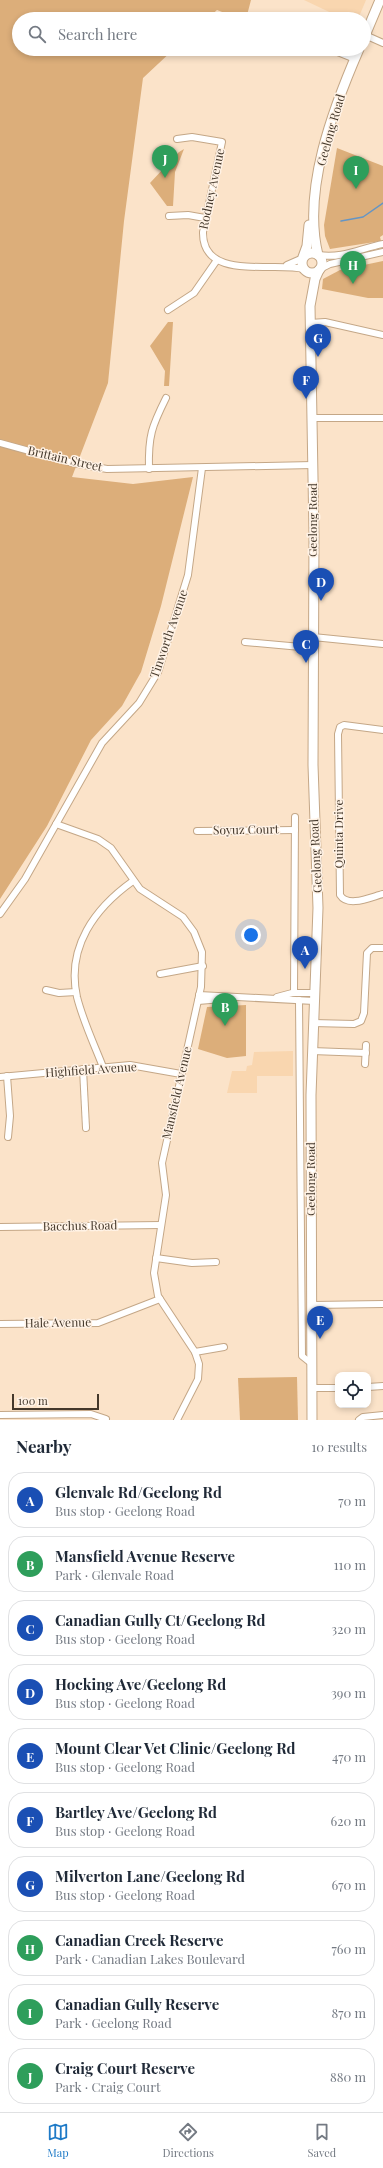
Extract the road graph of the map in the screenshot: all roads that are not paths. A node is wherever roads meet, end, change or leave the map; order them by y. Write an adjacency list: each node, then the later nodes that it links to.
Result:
1 (380, 0): 2 (main road)
2 (371, 22)
3 (371, 39): 4 (street)
4 (383, 43)
5 (348, 56): 7 (street)
6 (356, 56): 7 (main road, Geelong Road)
7 (355, 59): 9 (main road, Geelong Road)
8 (177, 140): 11 (street, Rodney Avenue)
9 (312, 214): 14 (main road, Geelong Road); 15 (main road, Geelong Road)
10 (169, 216): 11 (street)
11 (205, 218): 16 (street, Rodney Avenue)
12 (383, 244): 14 (street)
13 (383, 252): 19 (street)
14 (318, 255): 15 (main road); 19 (main road)
15 (303, 258): 17 (street); 18 (main road)
16 (217, 260): 17 (street); 21 (street)
17 (284, 266): 18 (street)
18 (304, 270): 19 (main road); 20 (main road, Geelong Road)
19 (320, 270): 20 (main road, Geelong Road)
20 (310, 306): 22 (main road, Geelong Road)
21 (168, 310)
22 (310, 323): 23 (street); 25 (main road, Geelong Road)
23 (383, 335)
24 (166, 398): 30 (street)
25 (313, 418): 26 (street); 28 (main road, Geelong Road)
26 (383, 418)
27 (0, 443): 30 (street, Brittain Street)
28 (313, 465): 29 (street); 31 (main road, Geelong Road)
29 (202, 468): 30 (street, Brittain Street); 37 (street, Tinworth Avenue)
30 (149, 469)
31 (313, 637): 33 (street); 34 (main road, Geelong Road)
32 (245, 642): 34 (street)
33 (383, 644)
34 (312, 648): 49 (main road, Geelong Road)
35 (383, 730): 41 (street, Quinta Drive)
36 (295, 817): 38 (street, Geelong Road)
37 (56, 824): 40 (street, Mansfield Avenue); 42 (street, Tinworth Avenue)
38 (294, 830): 39 (street, Soyuz Court); 48 (street, Geelong Road)
39 (197, 831)
40 (133, 881): 44 (street, Mansfield Avenue); 47 (street)
41 (383, 894)
42 (0, 914)
43 (383, 948): 53 (street)
44 (203, 966): 45 (street); 50 (street, Mansfield Avenue)
45 (160, 974)
46 (46, 990): 47 (street)
47 (76, 992): 58 (street)
48 (296, 993): 49 (street); 51 (street); 52 (street, Geelong Road)
49 (314, 997): 52 (street); 53 (main road, Geelong Road)
50 (198, 998): 51 (street); 60 (street, Mansfield Avenue)
51 (274, 998): 52 (street)
52 (298, 1000): 73 (street, Geelong Road)
53 (313, 1023): 55 (main road, Geelong Road)
54 (366, 1046): 56 (street)
55 (312, 1051): 56 (street); 71 (main road, Geelong Road)
56 (366, 1053): 57 (street)
57 (365, 1064)
58 (103, 1067): 59 (street, Highfield Avenue); 60 (street, Highfield Avenue)
59 (83, 1069): 61 (street, Highfield Avenue); 63 (street)
60 (181, 1074): 65 (street, Mansfield Avenue)
61 (7, 1076): 62 (street, Highfield Avenue); 64 (street)
62 (0, 1077)
63 (86, 1128)
64 (8, 1137)
65 (161, 1225): 66 (street, Bacchus Road); 67 (street, Mansfield Avenue)
66 (0, 1227)
67 (156, 1258): 68 (street); 69 (street, Mansfield Avenue)
68 (216, 1262)
69 (160, 1299): 72 (street, Hale Avenue); 76 (street, Mansfield Avenue)
70 (383, 1304): 71 (street)
71 (312, 1305): 75 (main road, Geelong Road)
72 (0, 1324)
73 (302, 1341): 75 (street); 77 (street, Geelong Road)
74 (224, 1347): 76 (street)
75 (312, 1351): 77 (main road, Geelong Road)
76 (195, 1352): 86 (street, Mansfield Avenue)
77 (312, 1364): 80 (main road, Geelong Road)
78 (383, 1386): 79 (street)
79 (371, 1387)
80 (312, 1388): 81 (street); 87 (main road, Geelong Road)
81 (335, 1388)
82 (0, 1415): 84 (street)
83 (383, 1415): 88 (street)
84 (52, 1417): 85 (street)
85 (106, 1419)
86 (177, 1420)
87 (313, 1420)
88 (359, 1420)

